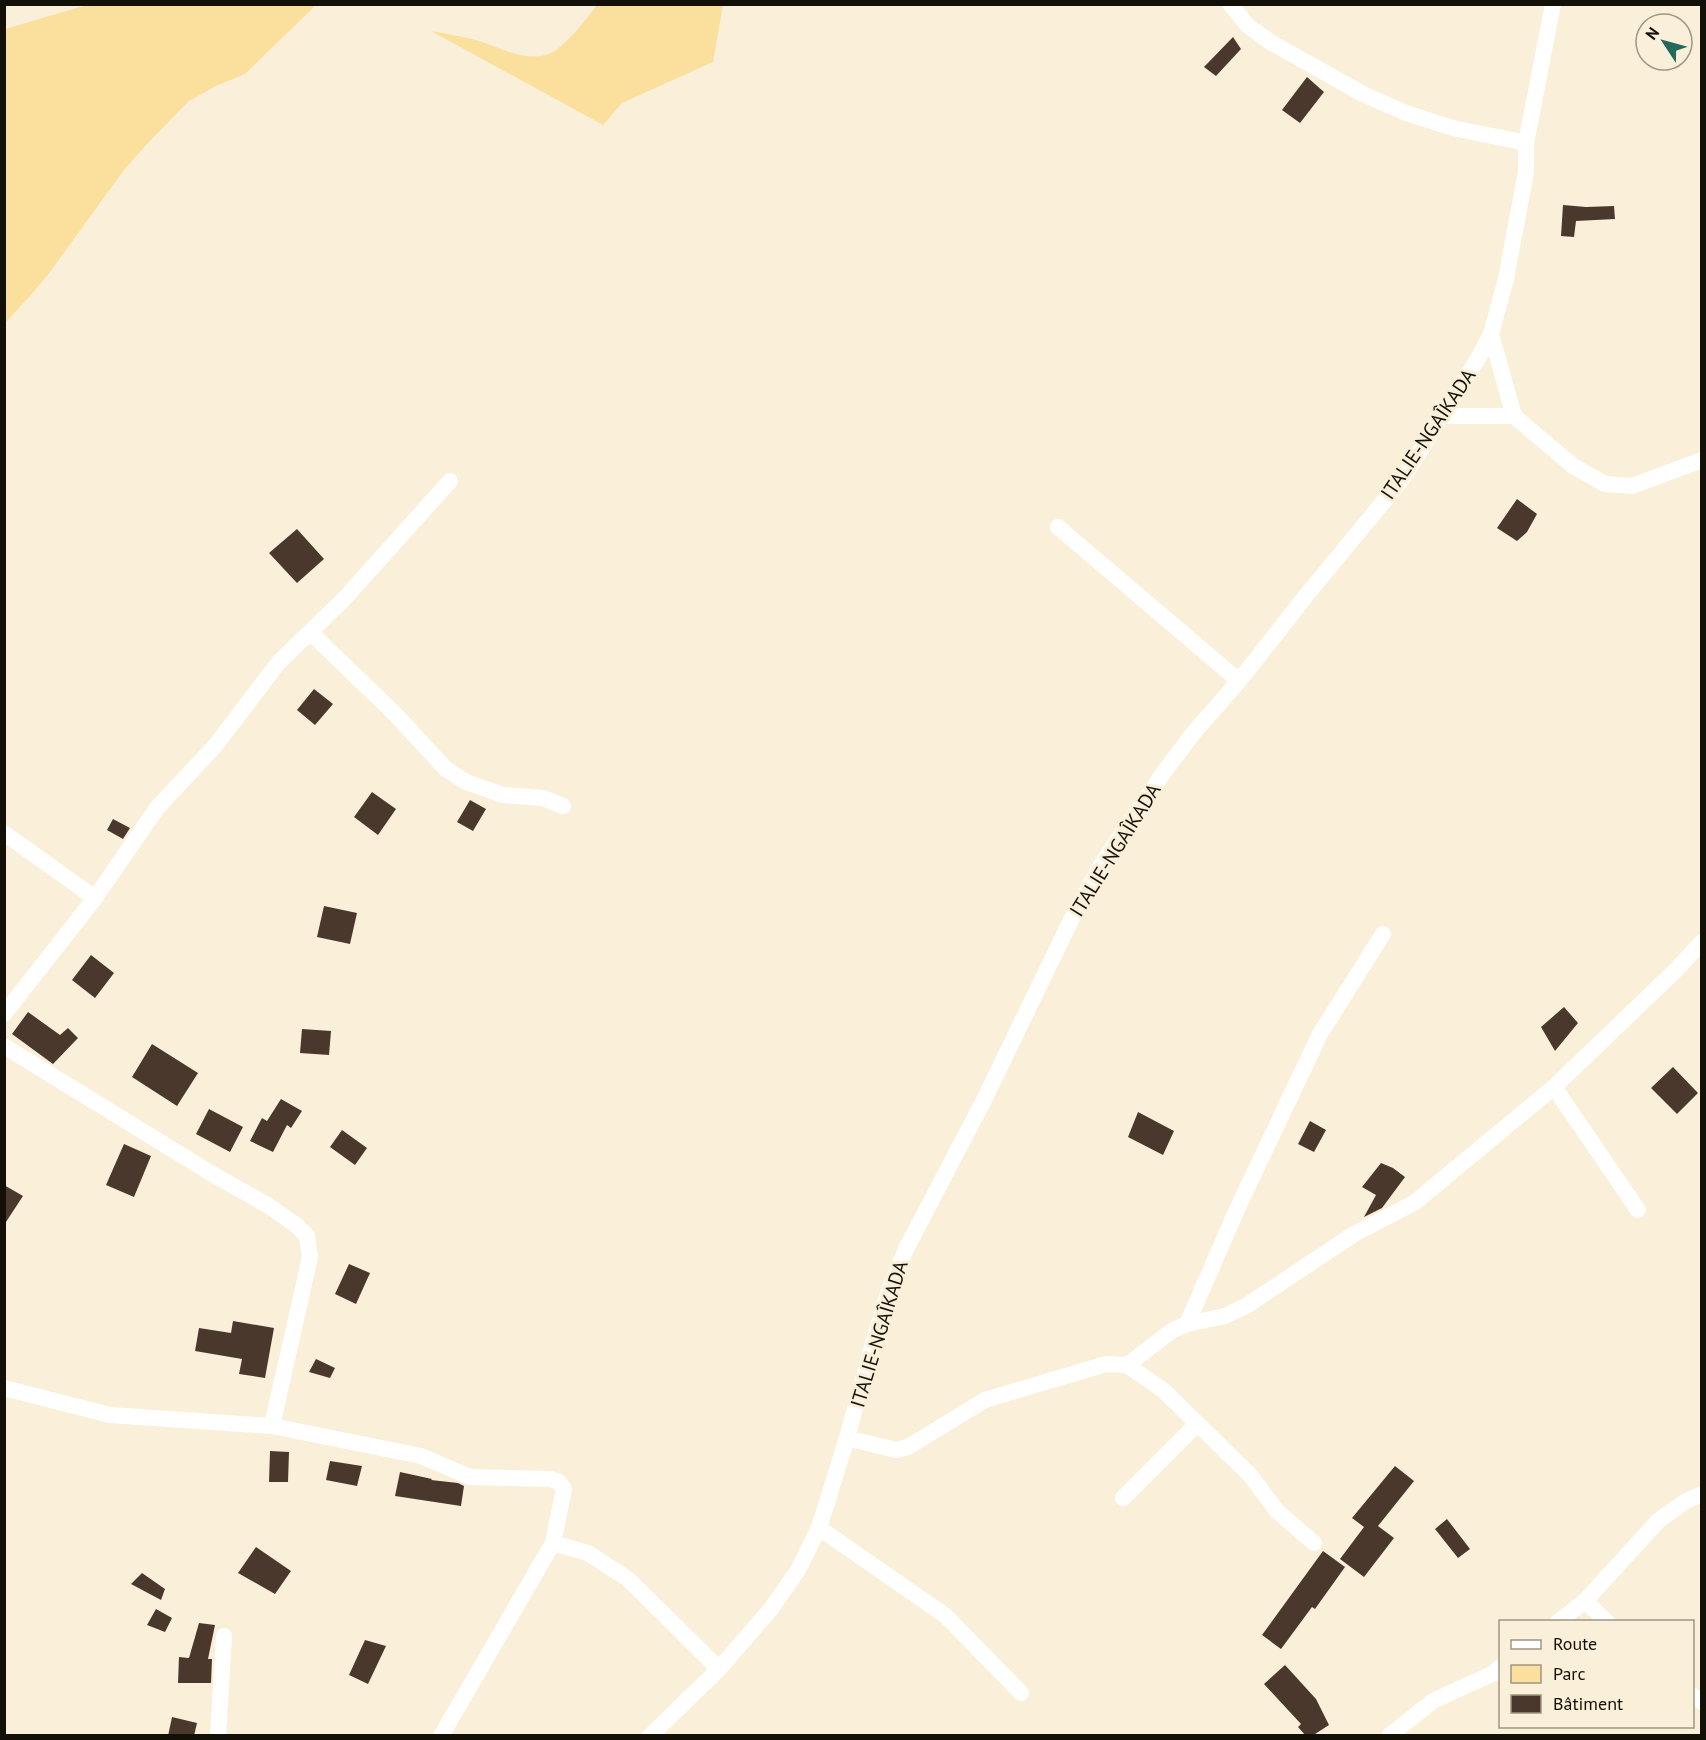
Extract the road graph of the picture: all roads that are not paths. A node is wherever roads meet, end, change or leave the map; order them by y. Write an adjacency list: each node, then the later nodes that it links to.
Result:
1 (1230, 4): 3 (street)
2 (1553, 4): 3 (street, ITALIE-NGAÎKADA)
3 (1526, 143): 4 (street, ITALIE-NGAÎKADA)
4 (1491, 334): 5 (street, ITALIE-NGAÎKADA); 6 (street)
5 (1443, 416): 6 (street); 11 (street, ITALIE-NGAÎKADA)
6 (1514, 416): 7 (street)
7 (1701, 460)
8 (450, 481): 10 (street)
9 (1058, 527): 11 (street)
10 (310, 632): 12 (street); 14 (street)
11 (1239, 681): 26 (street, ITALIE-NGAÎKADA)
12 (563, 806)
13 (4, 833): 14 (street)
14 (95, 898): 17 (street)
15 (1383, 934): 21 (street)
16 (1701, 942): 19 (street)
17 (4, 1014)
18 (4, 1046): 25 (street)
19 (1554, 1087): 20 (street); 21 (street)
20 (1638, 1210)
21 (1187, 1324): 22 (street)
22 (1127, 1365): 24 (street); 26 (street)
23 (4, 1388): 25 (street)
24 (1197, 1424): 28 (street); 31 (street)
25 (272, 1426): 30 (street)
26 (847, 1438): 29 (street, ITALIE-NGAÎKADA)
27 (1701, 1494): 32 (street)
28 (1123, 1498)
29 (819, 1528): 36 (street, ITALIE-NGAÎKADA); 38 (street)
30 (553, 1543): 36 (street); 40 (street)
31 (1314, 1543)
32 (1585, 1601): 33 (street); 34 (street)
33 (1561, 1620)
34 (1605, 1620)
35 (224, 1636): 39 (street)
36 (718, 1668): 41 (street, ITALIE-NGAÎKADA)
37 (1499, 1668): 42 (street)
38 (1021, 1693)
39 (218, 1736)
40 (441, 1736)
41 (650, 1736)
42 (1389, 1736)

